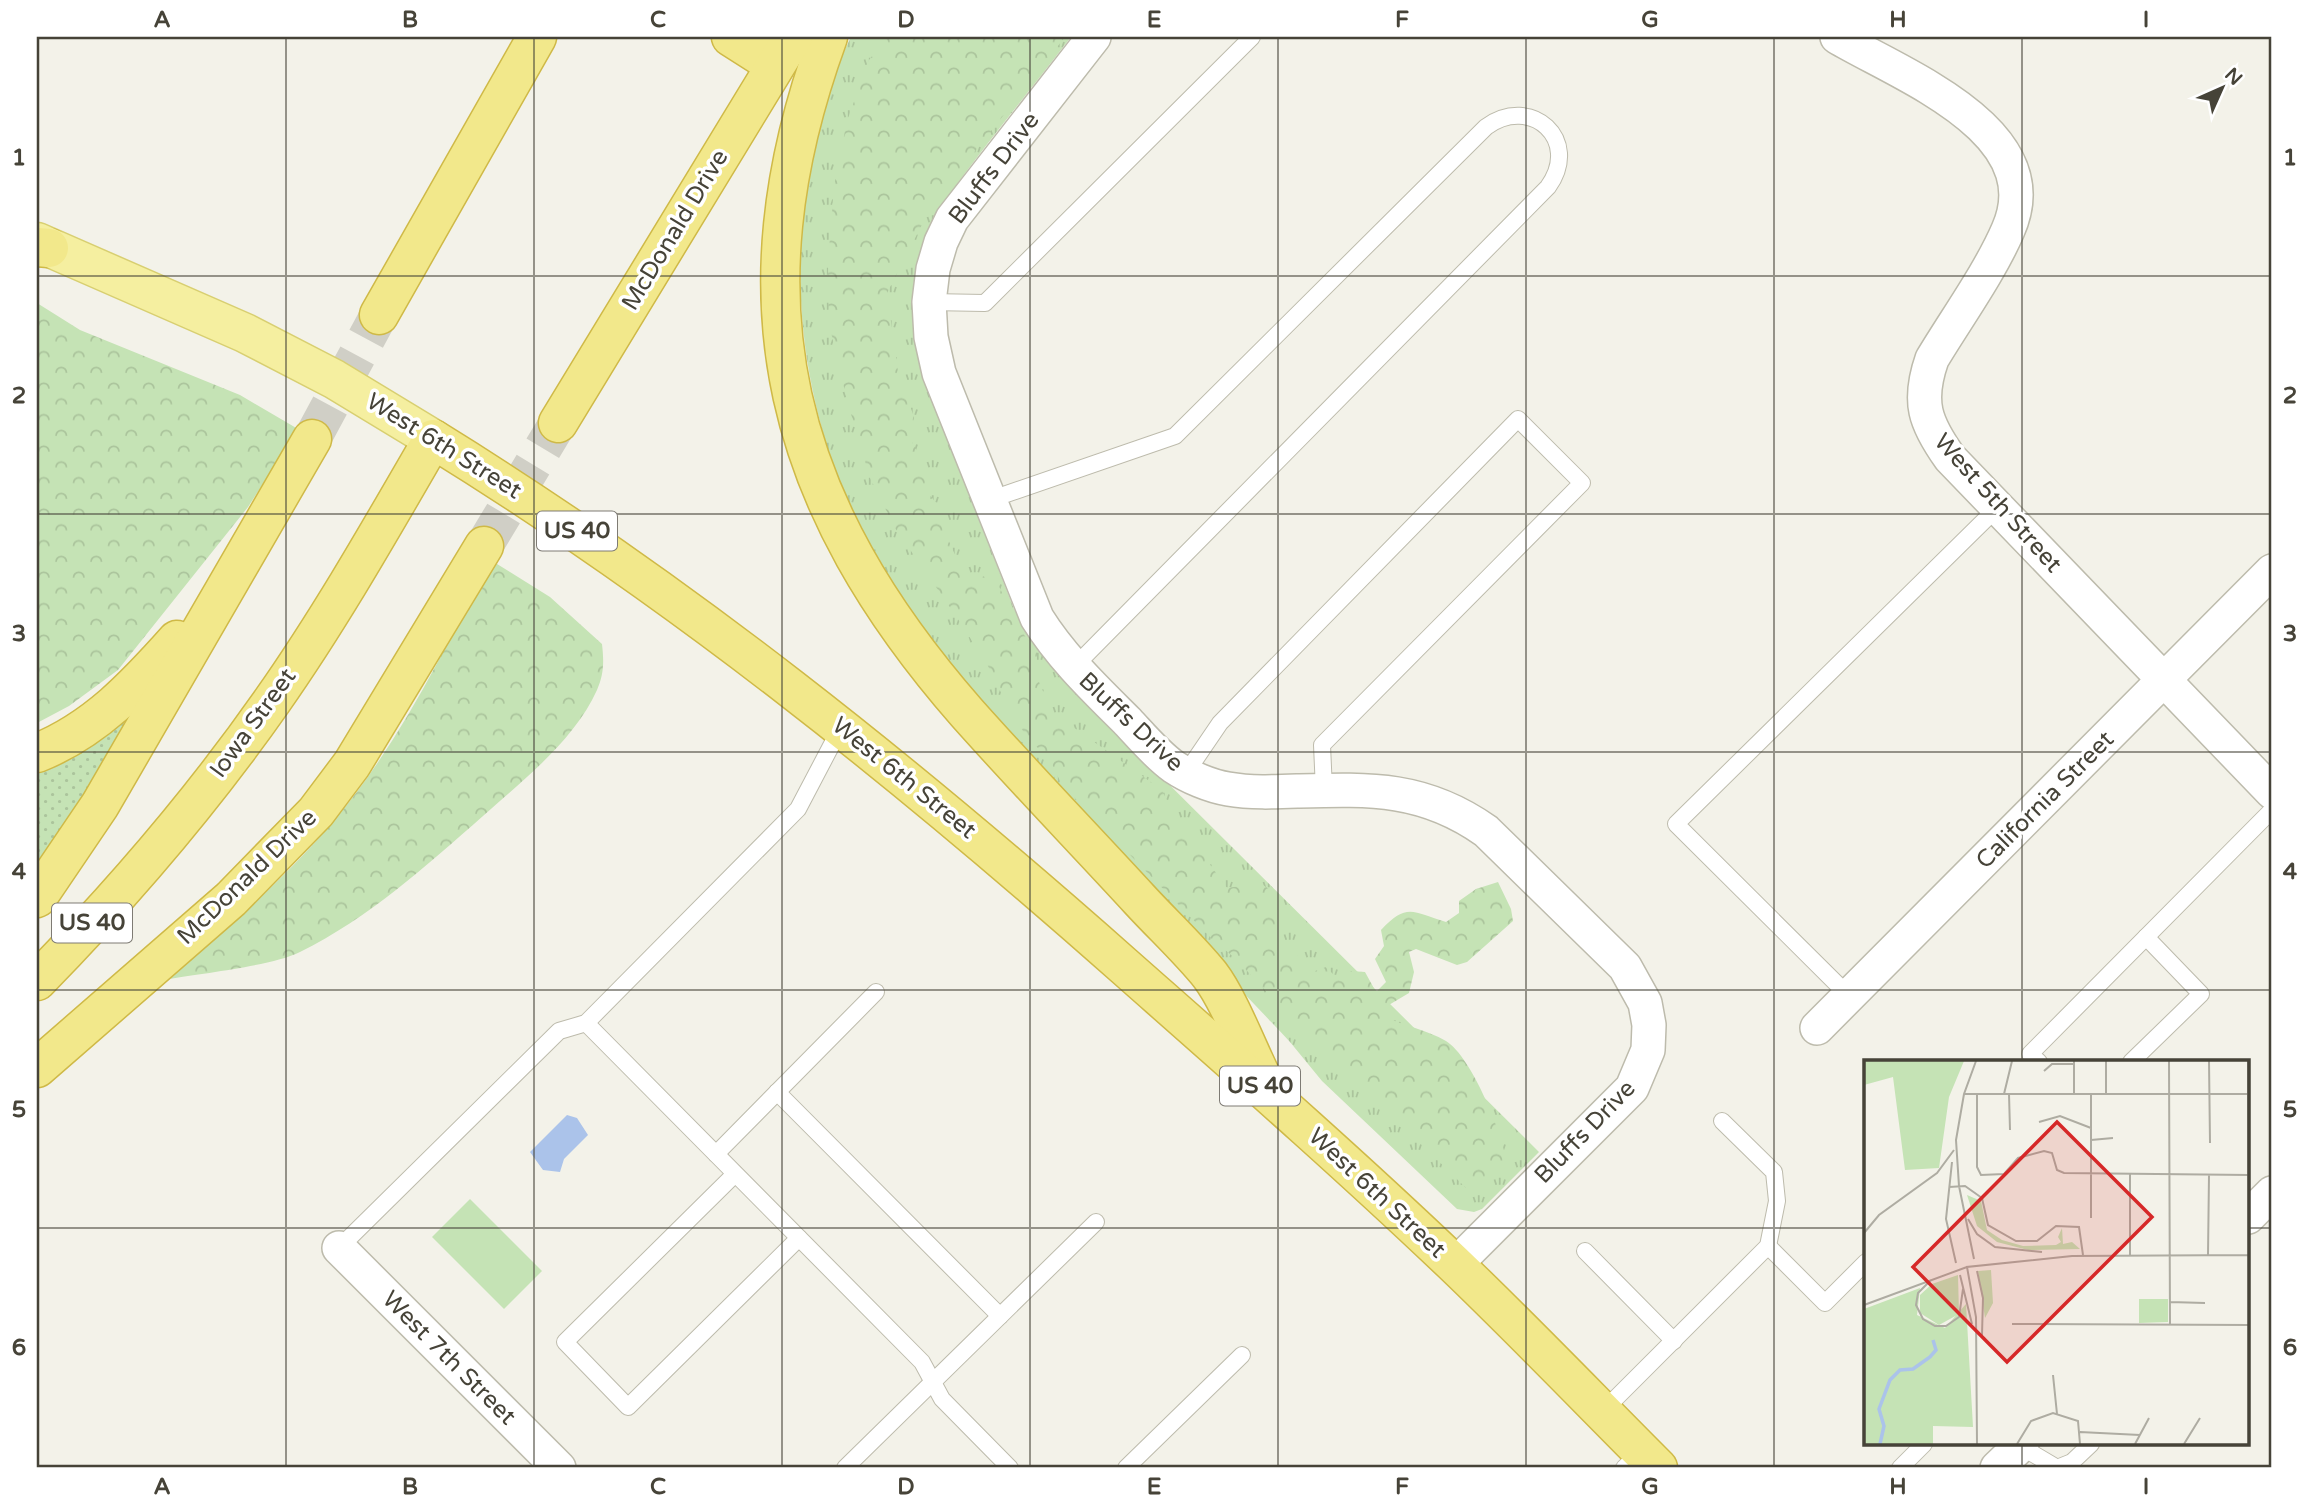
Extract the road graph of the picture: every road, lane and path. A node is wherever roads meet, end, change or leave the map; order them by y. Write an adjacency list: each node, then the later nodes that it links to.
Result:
1 (537, 37): 10 (highway)
2 (731, 37): 7 (highway)
3 (828, 37): 38 (highway)
4 (1094, 37): 9 (street, Bluffs Drive)
5 (1252, 37): 9 (lane)
6 (1837, 37): 15 (street, West 5th Street)
7 (784, 51): 11 (highway, McDonald Drive)
8 (41, 246): 13 (main road, West 6th Street)
9 (929, 302): 14 (street, Bluffs Drive)
10 (379, 315)
11 (558, 423)
12 (312, 439): 18 (highway)
13 (433, 439): 21 (highway, West 6th Street / US 40); 29 (highway, Iowa Street / US 40)
14 (989, 500): 19 (street, Bluffs Drive); 19 (lane)
15 (1998, 507): 20 (street, West 5th Street); 31 (lane)
16 (484, 546): 36 (highway, McDonald Drive)
17 (2272, 571): 20 (street, California Street)
18 (231, 578): 22 (highway); 27 (highway)
19 (1073, 668): 23 (street, Bluffs Drive)
20 (2163, 681): 25 (street, West 5th Street); 31 (street, California Street)
21 (842, 727): 32 (lane); 38 (highway, West 6th Street / US 40)
22 (37, 753)
23 (1185, 773): 24 (street, Bluffs Drive); 24 (lane)
24 (1324, 790): 50 (street, Bluffs Drive)
25 (2272, 792)
26 (2272, 810): 28 (lane)
27 (37, 898)
28 (2146, 937): 34 (lane); 35 (lane)
29 (37, 981)
30 (876, 992): 37 (lane)
31 (1849, 996): 33 (street, California Street)
32 (586, 1023): 40 (lane); 47 (lane)
33 (1817, 1028)
34 (2037, 1060)
35 (2133, 1060)
36 (37, 1068)
37 (778, 1092): 40 (lane); 51 (lane)
38 (1271, 1095): 50 (highway, West 6th Street / US 40)
39 (1723, 1121): 46 (lane)
40 (716, 1154): 41 (lane)
41 (735, 1174): 45 (lane); 45 (lane)
42 (2272, 1193): 43 (street)
43 (2250, 1215)
44 (1096, 1222): 51 (lane)
45 (799, 1238): 54 (lane)
46 (1769, 1246): 49 (lane); 52 (lane)
47 (339, 1248): 60 (street, West 7th Street)
48 (1585, 1251): 52 (lane)
49 (1864, 1264)
50 (1455, 1265): 55 (highway, West 6th Street / US 40)
51 (1000, 1317): 54 (lane)
52 (1674, 1341): 55 (lane)
53 (1242, 1355): 63 (lane)
54 (933, 1382): 61 (lane); 62 (lane)
55 (1602, 1412): 59 (highway, West 6th Street / US 40)
56 (1922, 1446): 64 (lane)
57 (2089, 1446): 65 (lane)
58 (2013, 1453): 65 (lane)
59 (1641, 1462)
60 (559, 1468)
61 (845, 1468)
62 (1010, 1468)
63 (1126, 1468)
64 (1900, 1468)
65 (2057, 1468)

